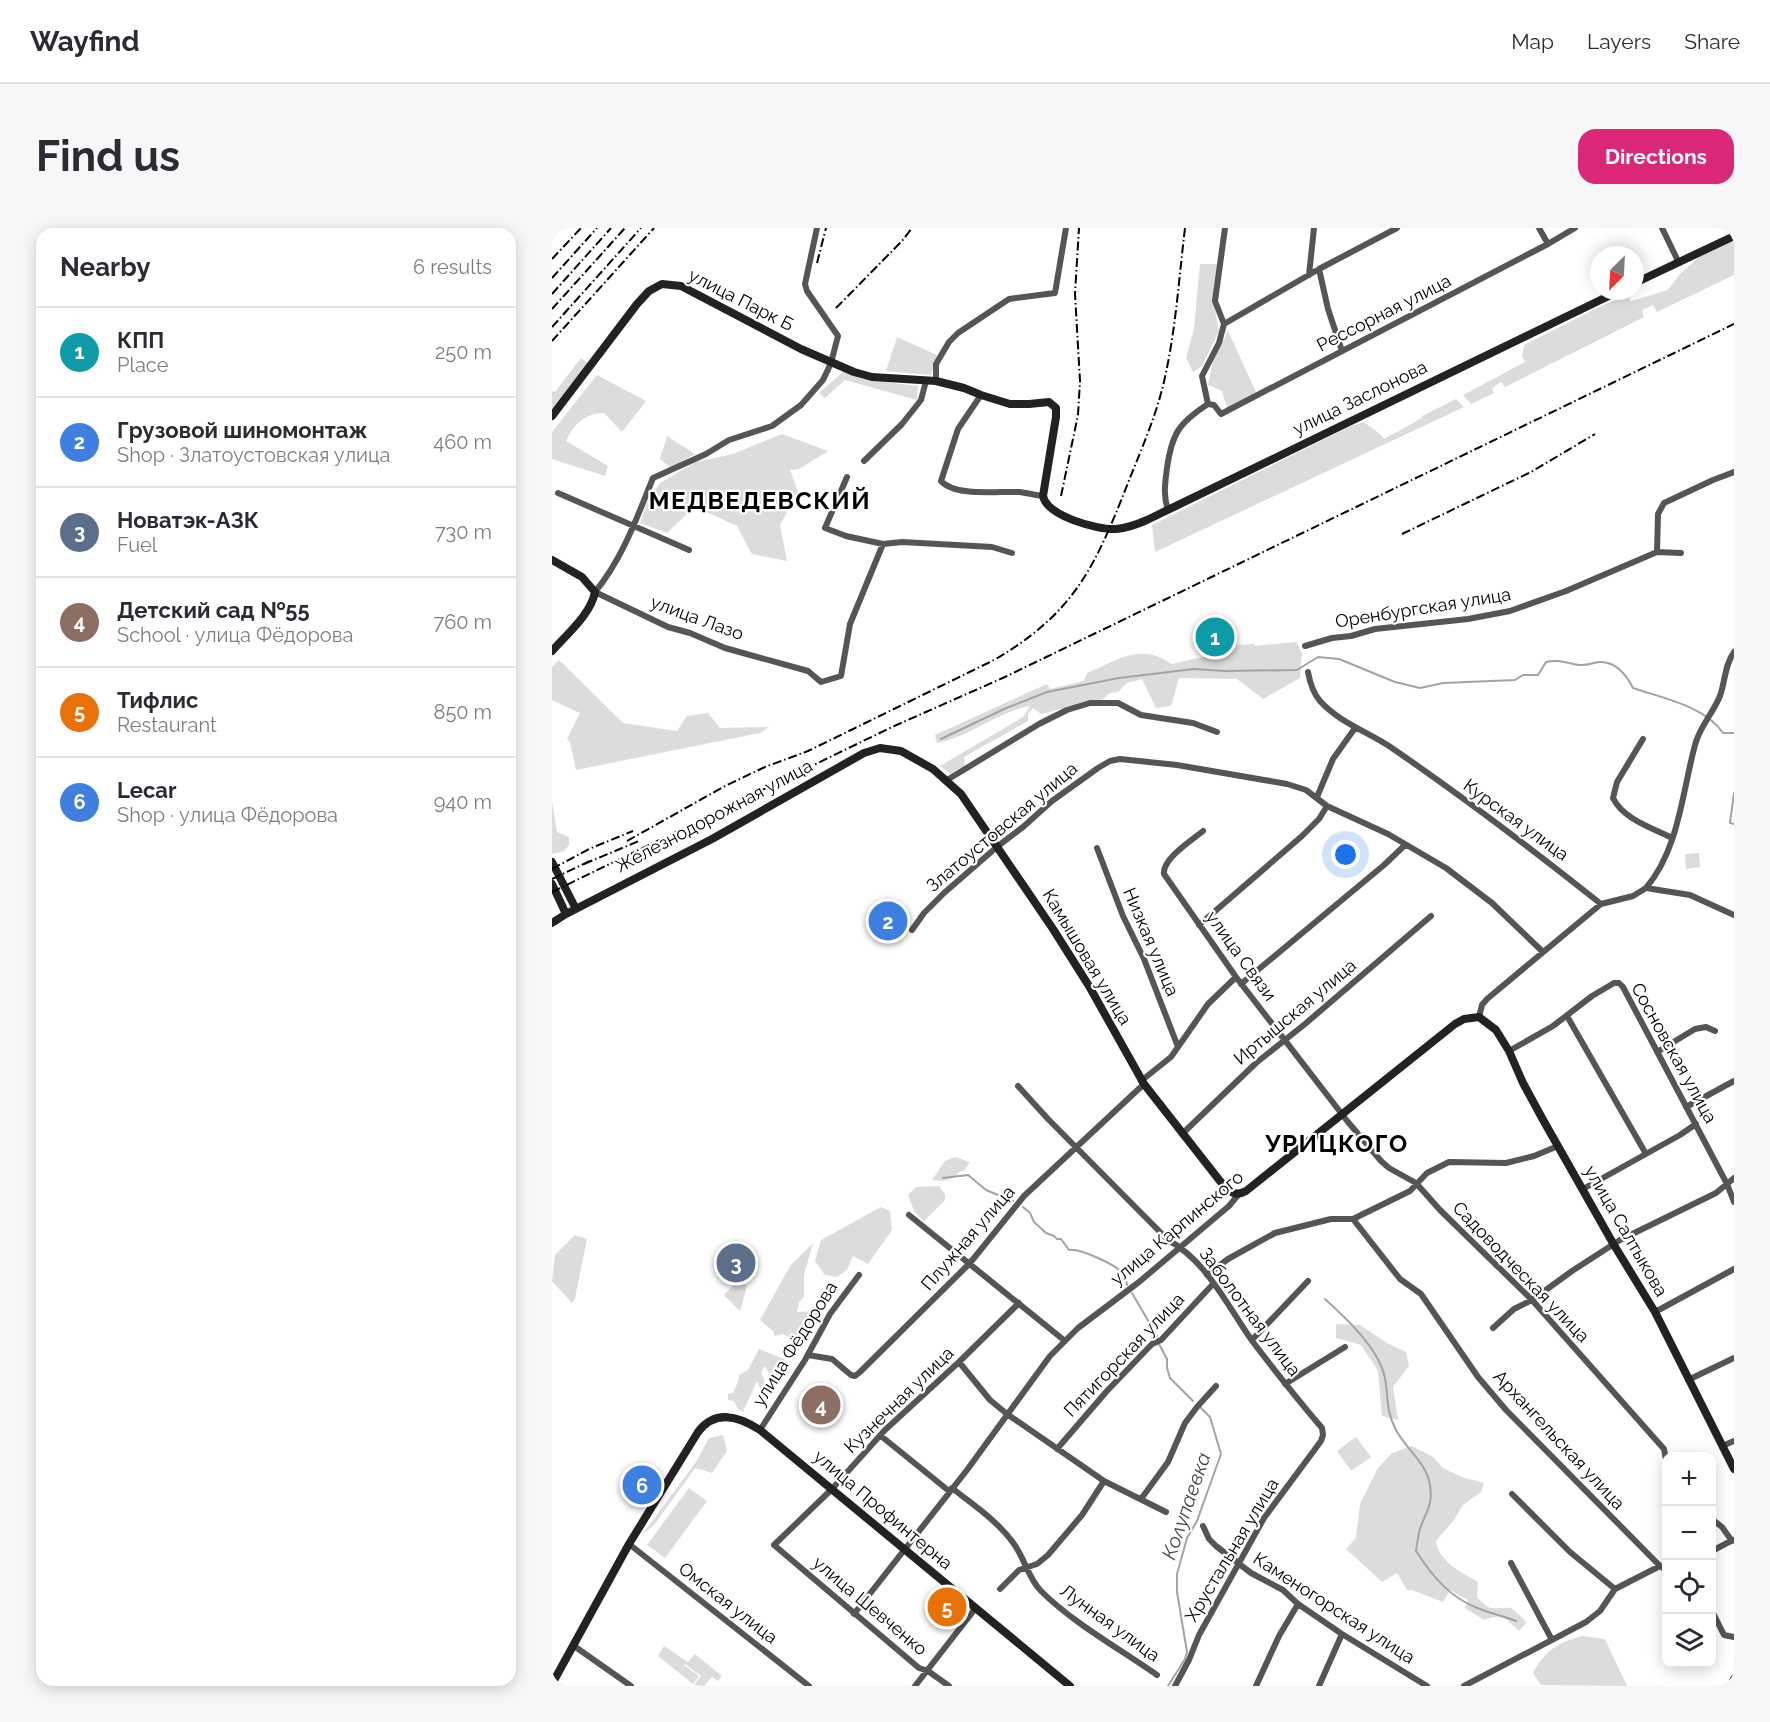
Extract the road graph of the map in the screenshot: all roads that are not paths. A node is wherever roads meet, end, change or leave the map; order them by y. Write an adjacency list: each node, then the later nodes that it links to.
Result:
1 (817, 228): 18 (street)
2 (1066, 228): 20 (street)
3 (1225, 228): 16 (street)
4 (1314, 228): 13 (street)
5 (1397, 228): 12 (street)
6 (1539, 228): 10 (street)
7 (1575, 228): 10 (street, Рессорная улица)
8 (1662, 228): 11 (street)
9 (1734, 236): 11 (main road)
10 (1548, 244): 17 (street, Рессорная улица)
11 (1679, 263): 14 (main road)
12 (1319, 269): 13 (street); 17 (street)
13 (1309, 275): 16 (street)
14 (1644, 279)
15 (1600, 300): 29 (main road, улица Заслонова)
16 (1224, 324): 22 (street)
17 (1342, 351): 22 (street, Рессорная улица)
18 (831, 363): 19 (main road, улица Парк Б); 23 (main road, улица Парк Б); 30 (street)
19 (926, 381): 20 (main road, улица Парк Б); 24 (street)
20 (936, 381): 21 (main road, улица Парк Б)
21 (981, 395): 28 (main road, улица Парк Б); 28 (street)
22 (1208, 404): 29 (street)
23 (552, 416)
24 (864, 461)
25 (1734, 472): 33 (street)
26 (848, 477): 31 (street)
27 (558, 493): 30 (street)
28 (1043, 496): 29 (main road, улица Заслонова)
29 (1168, 510)
30 (634, 526): 32 (street); 37 (street)
31 (883, 544): 34 (street); 37 (street, улица Лазо)
32 (689, 550)
33 (1657, 552): 35 (street, Оренбургская улица); 38 (street, Оренбургская улица)
34 (1012, 553)
35 (1681, 553)
36 (552, 560): 37 (main road, улица Лазо)
37 (595, 592): 39 (main road)
38 (1305, 646)
39 (552, 651)
40 (1734, 652): 50 (street)
41 (1308, 672): 42 (street, Курская улица)
42 (1355, 728): 47 (street); 57 (street, Курская улица)
43 (1217, 732): 46 (street)
44 (1643, 739): 50 (street)
45 (895, 748): 46 (main road, Камышовая улица); 58 (main road, Железнодорожная улица)
46 (947, 780): 52 (main road, Камышовая улица)
47 (1317, 797): 48 (street, Златоустовская улица); 52 (street, Златоустовская улица)
48 (1327, 806): 51 (street, Златоустовская улица); 62 (street)
49 (1203, 831): 64 (street, улица Связи)
50 (1672, 838): 56 (street)
51 (1405, 845): 67 (street, Златоустовская улица); 69 (street)
52 (998, 846): 65 (street, Златоустовская улица); 78 (main road, Камышовая улица)
53 (1097, 848): 74 (street, Низкая улица)
54 (552, 862): 58 (main road)
55 (552, 884): 59 (main road)
56 (1646, 888): 57 (street); 60 (street)
57 (1601, 904): 67 (street)
58 (576, 909): 59 (main road, Железнодорожная улица)
59 (566, 914): 63 (main road, Железнодорожная улица)
60 (1734, 915)
61 (1431, 916): 73 (street, Иртышская улица)
62 (1208, 918): 64 (street); 66 (street)
63 (552, 923)
64 (1199, 925): 66 (street, улица Связи)
65 (912, 930)
66 (1207, 935): 68 (street, улица Связи)
67 (1544, 952): 71 (street)
68 (1236, 977): 69 (street, улица Связи); 74 (street, Плужная улица)
69 (1241, 984): 73 (street, улица Связи)
70 (1567, 1016): 75 (street); 76 (street, Сосновская улица); 86 (street)
71 (1479, 1017): 75 (main road, улица Салтыкова); 81 (main road, улица Карпинского)
72 (1715, 1031): 76 (street)
73 (1284, 1040): 81 (street, улица Связи); 83 (street, Иртышская улица)
74 (1178, 1047): 78 (street, Плужная улица)
75 (1509, 1052): 85 (main road, улица Салтыкова)
76 (1657, 1052): 80 (street, Сосновская улица)
77 (1734, 1081): 80 (street)
78 (1142, 1082): 83 (main road, Камышовая улица); 84 (street, Плужная улица)
79 (1018, 1086): 84 (street, Заболотная улица)
80 (1686, 1107): 82 (street, Сосновская улица)
81 (1343, 1115): 88 (street, Садоводческая улица); 91 (main road, улица Карпинского)
82 (1696, 1124): 86 (street); 89 (street, Сосновская улица)
83 (1182, 1134): 91 (main road, Камышовая улица)
84 (1075, 1146): 96 (street, Заболотная улица); 97 (street, Плужная улица)
85 (1558, 1146): 88 (street); 90 (main road, улица Салтыкова)
86 (1646, 1154): 90 (street)
87 (1734, 1178): 89 (street)
88 (1416, 1183): 94 (street); 103 (street, Садоводческая улица)
89 (1727, 1184): 92 (street, Сосновская улица); 95 (street)
90 (1583, 1189): 95 (main road, улица Салтыкова)
91 (1238, 1195): 96 (street, улица Карпинского)
92 (1734, 1202)
93 (909, 1215): 97 (street)
94 (1353, 1219): 100 (street); 140 (street, Архангельская улица)
95 (1614, 1245): 103 (street); 105 (main road, улица Салтыкова)
96 (1180, 1246): 100 (street, Заболотная улица); 108 (street, улица Карпинского)
97 (970, 1263): 104 (street); 110 (street, Плужная улица)
98 (1734, 1269): 105 (street)
99 (859, 1275): 110 (street, улица Фёдорова)
100 (1207, 1275): 102 (street, Заболотная улица)
101 (1308, 1281): 107 (street)
102 (1213, 1284): 107 (street, Заболотная улица); 122 (street, Пятигорская улица)
103 (1532, 1300): 106 (street); 123 (street, Садоводческая улица)
104 (1018, 1303): 108 (street); 112 (street, Кузнечная улица)
105 (1655, 1312): 113 (main road, улица Салтыкова)
106 (1493, 1328)
107 (1252, 1340): 114 (street, Заболотная улица)
108 (1065, 1341): 116 (street, улица Карпинского)
109 (1345, 1347): 114 (street)
110 (808, 1355): 117 (street, улица Фёдорова)
111 (1734, 1358): 113 (street)
112 (959, 1362): 116 (street); 119 (street, Кузнечная улица)
113 (1688, 1380): 121 (main road, улица Салтыкова)
114 (1286, 1384): 118 (street, Заболотная улица)
115 (1216, 1386): 129 (street)
116 (1007, 1414): 122 (street); 127 (street, улица Карпинского)
117 (760, 1430): 126 (main road, улица Профинтерна); 134 (main road, улица Профинтерна)
118 (1323, 1435): 139 (street, Хрустальная улица)
119 (880, 1436): 126 (street, Кузнечная улица); 127 (street, Лунная улица)
120 (1734, 1441): 121 (street)
121 (1722, 1446): 124 (main road, улица Салтыкова)
122 (1057, 1449): 125 (street)
123 (1664, 1452)
124 (1734, 1469)
125 (1104, 1481): 129 (street); 141 (street)
126 (832, 1489): 135 (street, Кузнечная улица); 137 (main road, улица Профинтерна)
127 (951, 1490): 137 (street, улица Карпинского); 141 (street, Лунная улица)
128 (1512, 1494): 144 (street)
129 (1142, 1499): 130 (street)
130 (1166, 1512)
131 (1716, 1522): 133 (street)
132 (1203, 1526): 139 (street, Каменогорская улица)
133 (1733, 1540): 136 (street)
134 (629, 1544): 152 (main road); 158 (street, Омская улица)
135 (774, 1545): 147 (street, улица Шевченко)
136 (1716, 1549)
137 (905, 1550): 146 (main road, улица Профинтерна); 147 (street, улица Карпинского)
138 (1511, 1563): 151 (street)
139 (1240, 1564): 145 (street, Каменогорская улица); 162 (street, Хрустальная улица)
140 (1662, 1567)
141 (1026, 1568): 143 (street); 154 (street, Лунная улица)
142 (1662, 1568): 144 (street)
143 (1000, 1589)
144 (1615, 1590): 151 (street)
145 (1298, 1605): 149 (street, Каменогорская улица); 163 (street)
146 (975, 1609): 153 (street); 161 (main road, улица Профинтерна)
147 (854, 1614): 153 (street, улица Шевченко)
148 (1714, 1614): 150 (street)
149 (1342, 1634): 164 (street); 165 (street, Каменогорская улица)
150 (1734, 1637)
151 (1552, 1640): 166 (street)
152 (574, 1646): 156 (main road); 157 (street)
153 (928, 1671): 159 (street); 160 (street, улица Шевченко)
154 (1157, 1675)
155 (1734, 1679): 167 (main road)
156 (552, 1684)
157 (631, 1686)
158 (809, 1686)
159 (915, 1686)
160 (949, 1686)
161 (1070, 1686)
162 (1175, 1686)
163 (1256, 1686)
164 (1319, 1686)
165 (1427, 1686)
166 (1464, 1686)
167 (1731, 1686)

